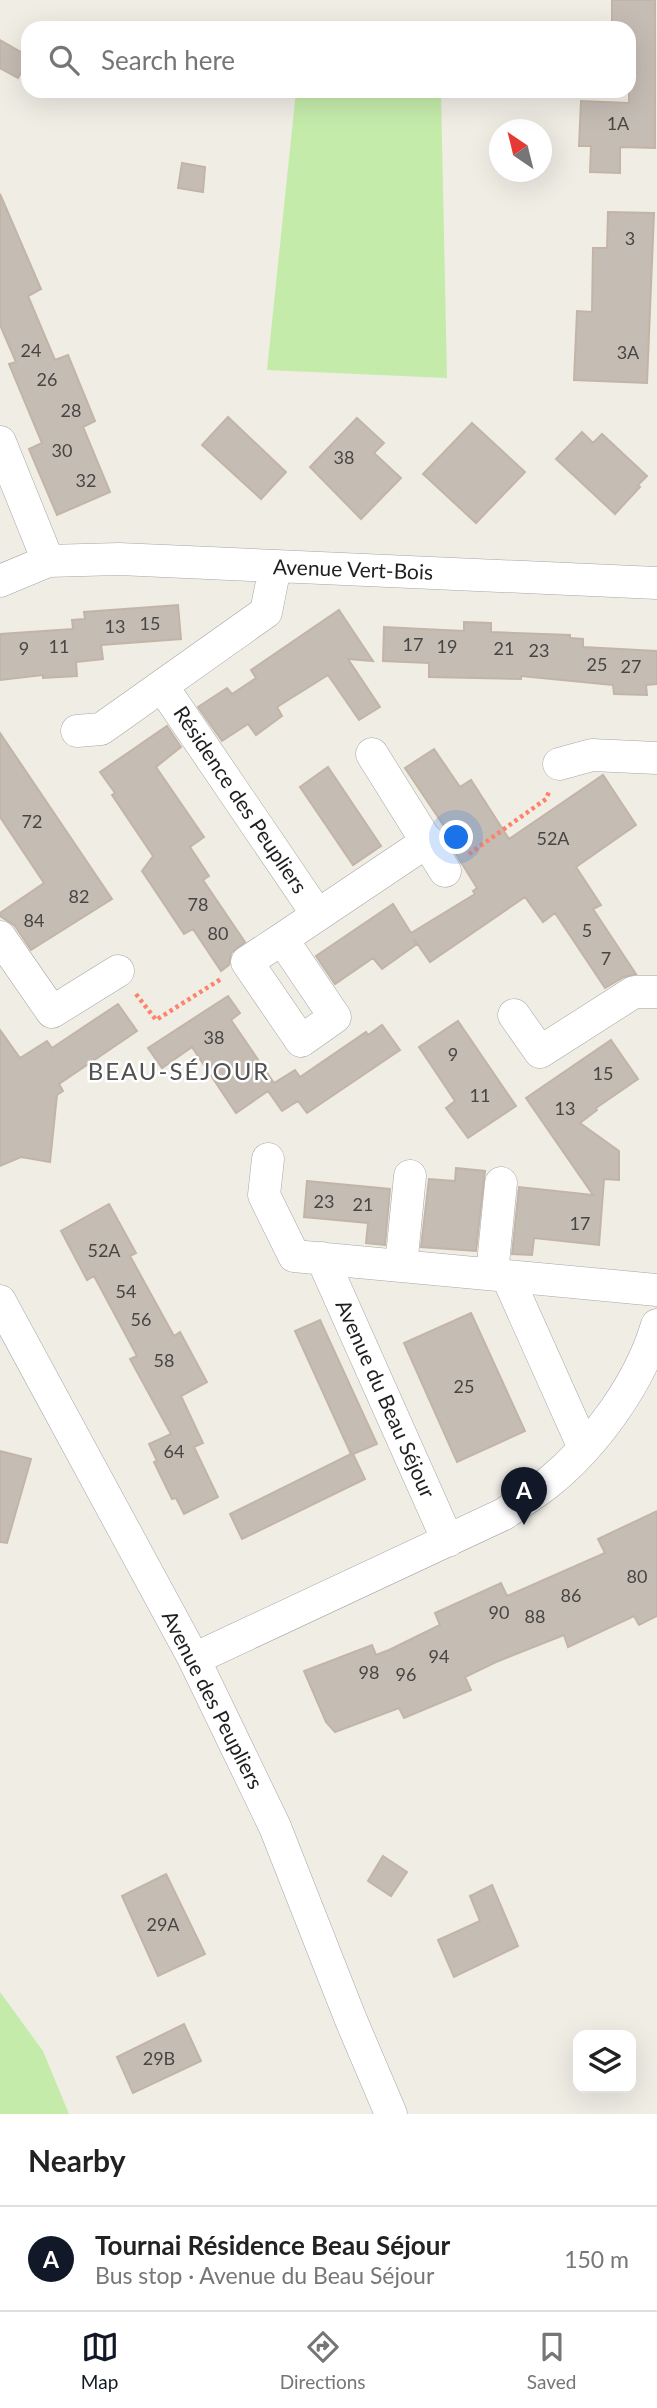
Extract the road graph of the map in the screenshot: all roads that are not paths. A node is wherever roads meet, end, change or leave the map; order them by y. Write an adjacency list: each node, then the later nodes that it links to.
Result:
1 (0, 442): 2 (street)
2 (48, 561): 3 (street, Avenue Vert-Bois); 4 (street, Avenue Vert-Bois)
3 (275, 566): 5 (street, Avenue Vert-Bois); 6 (street, Résidence des Peupliers)
4 (0, 581)
5 (657, 583)
6 (162, 686): 7 (street, Résidence des Peupliers); 13 (street, Résidence des Peupliers)
7 (77, 731)
8 (372, 754): 11 (street)
9 (657, 758): 10 (street)
10 (559, 764)
11 (428, 841): 12 (street); 13 (street, Résidence des Peupliers)
12 (445, 871)
13 (317, 914): 15 (street, Résidence des Peupliers)
14 (0, 937): 16 (street)
15 (282, 939): 15 (street, Résidence des Peupliers)
16 (118, 971)
17 (657, 992): 18 (street)
18 (514, 1015)
19 (268, 1159): 22 (street)
20 (410, 1176): 23 (street)
21 (501, 1183): 24 (street)
22 (322, 1258): 23 (street); 29 (street, Avenue du Beau Séjour)
23 (401, 1266): 24 (street)
24 (499, 1275): 25 (street); 28 (street)
25 (657, 1290)
26 (0, 1301): 30 (street, Avenue des Peupliers)
27 (657, 1325): 28 (street)
28 (584, 1448): 29 (street)
29 (449, 1541): 30 (street)
30 (194, 1659): 31 (street, Avenue des Peupliers)
31 (391, 2114)

